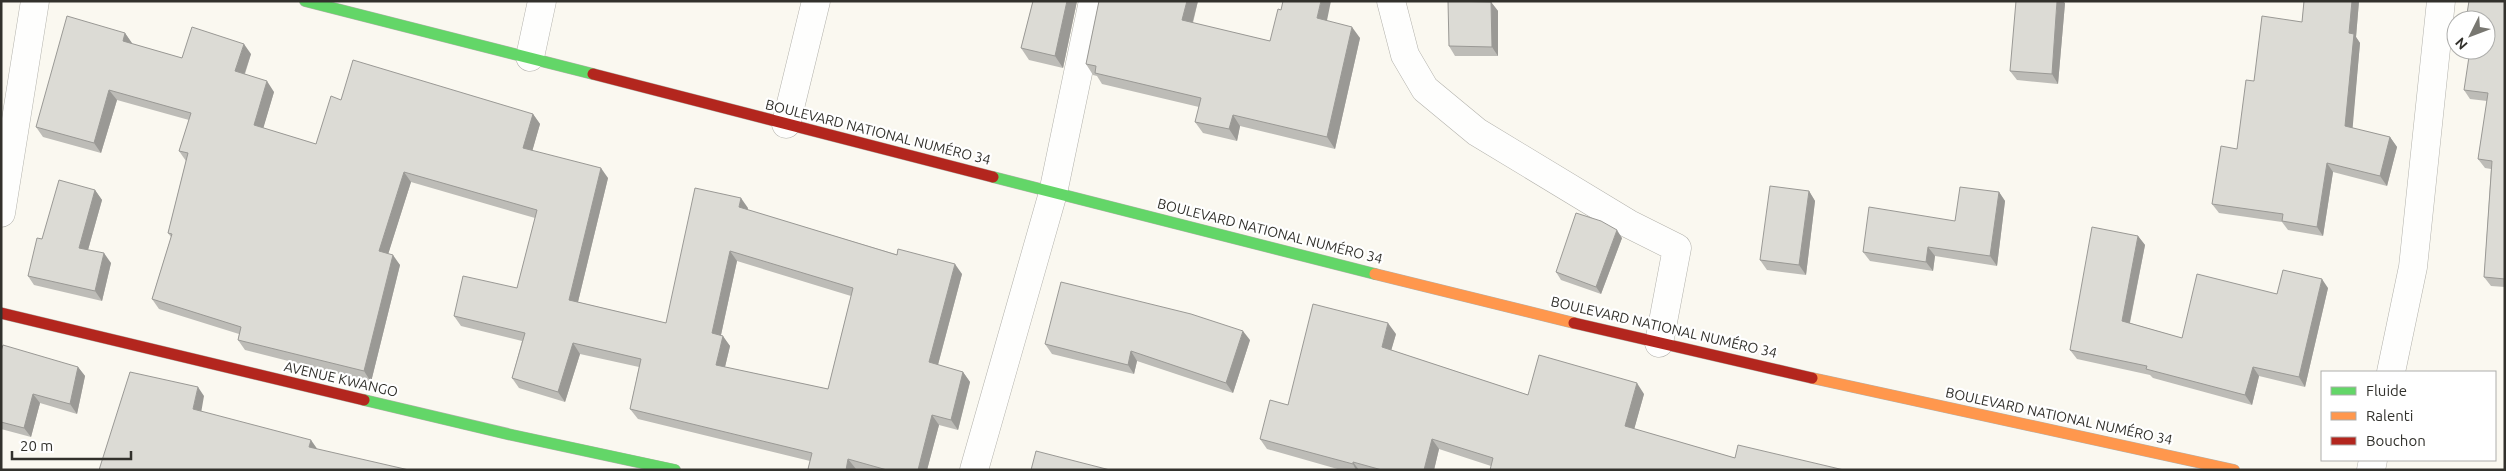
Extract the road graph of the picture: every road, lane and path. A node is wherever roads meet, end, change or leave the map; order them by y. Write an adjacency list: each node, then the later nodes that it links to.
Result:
1 (36, 1): 11 (street)
2 (305, 1): 8 (main road, BOULEVARD NATIONAL NUMÉRO 34)
3 (542, 1): 8 (street)
4 (816, 1): 9 (street)
5 (1093, 1): 10 (street)
6 (1390, 1): 13 (street)
7 (2441, 1): 14 (street)
8 (530, 57): 9 (main road, BOULEVARD NATIONAL NUMÉRO 34)
9 (786, 124): 10 (main road, BOULEVARD NATIONAL NUMÉRO 34)
10 (1053, 192): 13 (main road, BOULEVARD NATIONAL NUMÉRO 34); 16 (street)
11 (1, 213)
12 (1, 312): 15 (main road, AVENUE KWANGO)
13 (1659, 343): 17 (main road, BOULEVARD NATIONAL NUMÉRO 34)
14 (2391, 371)
15 (675, 470)
16 (974, 470)
17 (2234, 470)

